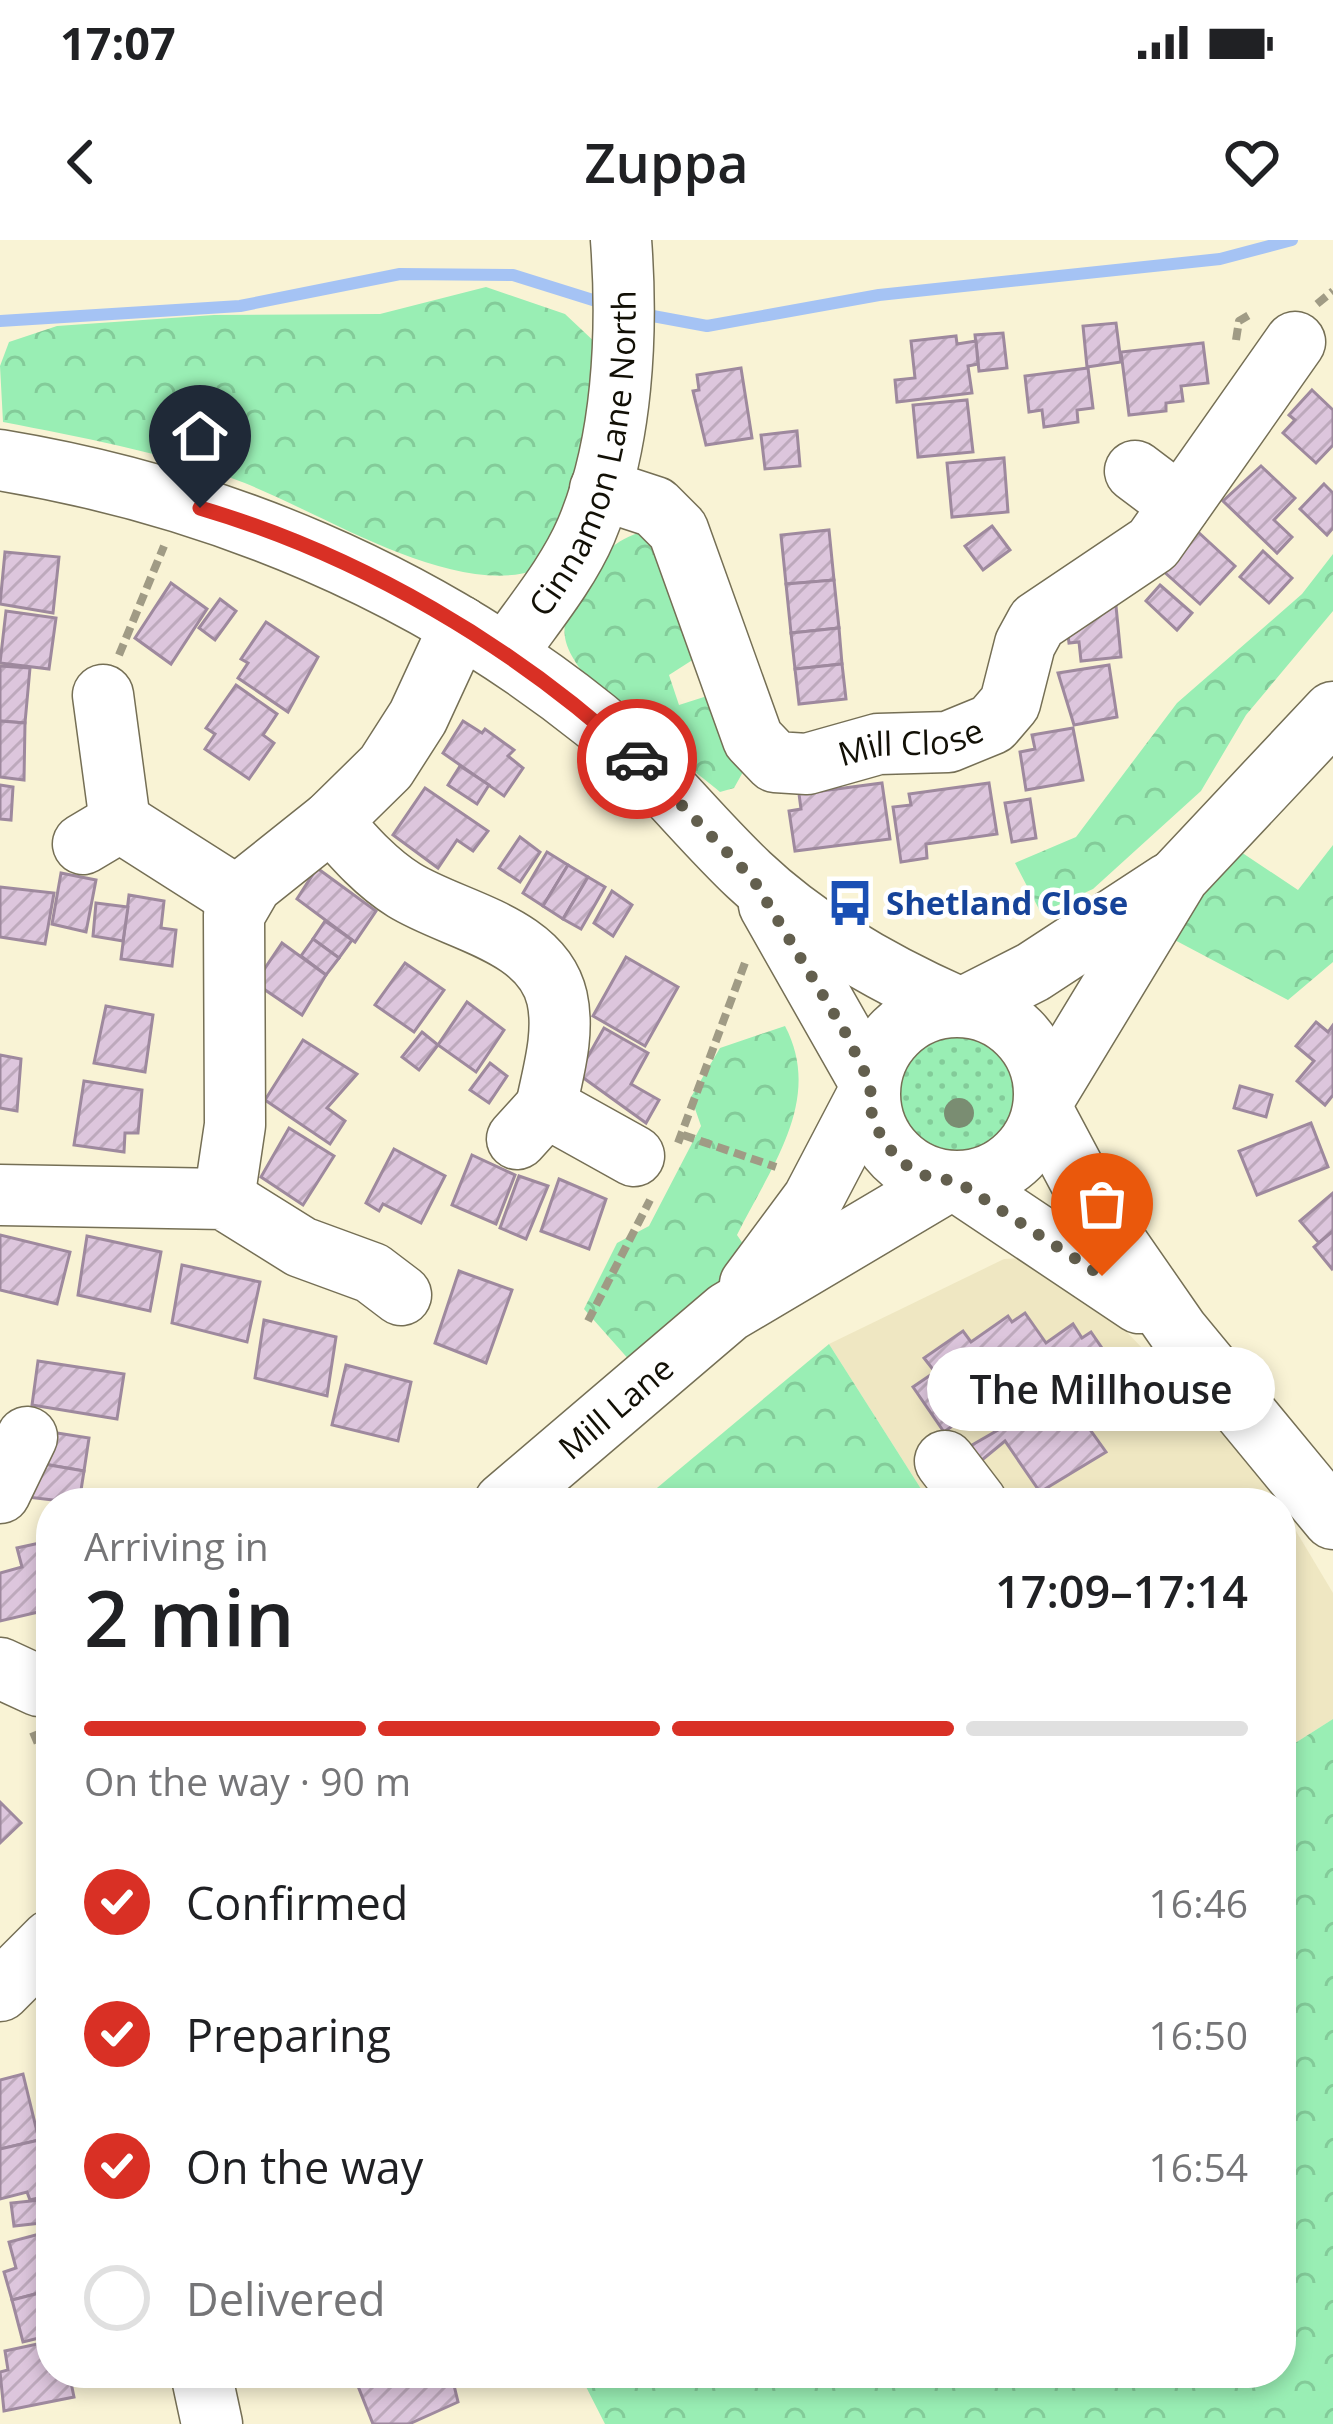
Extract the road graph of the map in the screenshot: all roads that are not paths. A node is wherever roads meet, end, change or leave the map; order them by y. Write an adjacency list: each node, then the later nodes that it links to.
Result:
1 (621, 240): 4 (street, Cinnamon Lane North)
2 (1295, 342): 4 (street, Mill Close)
3 (0, 460): 5 (street)
4 (600, 488): 5 (street, Cinnamon Lane North)
5 (483, 640): 8 (street); 10 (street)
6 (103, 695): 11 (street)
7 (1333, 712): 9 (street)
8 (331, 821): 11 (street); 15 (street)
9 (1179, 876): 12 (street); 14 (street)
10 (753, 879): 12 (street); 13 (street)
11 (242, 899): 18 (street)
12 (961, 1006): 13 (street); 14 (street)
13 (870, 1087): 16 (street); 20 (street, Mill Lane)
14 (1044, 1104): 16 (street); 21 (street)
15 (658, 1146)
16 (954, 1182): 20 (street, Mill Lane); 21 (street)
17 (0, 1195): 18 (street)
18 (224, 1199): 19 (street)
19 (400, 1295)
20 (728, 1312): 23 (street, Mill Lane)
21 (1178, 1331): 24 (street)
22 (27, 1437): 25 (street)
23 (522, 1488)
24 (1292, 1488)
25 (0, 1493)
26 (36, 1955): 27 (street)
27 (0, 1990): 28 (street)
28 (36, 1991)
29 (204, 2388): 30 (street)
30 (212, 2424)

